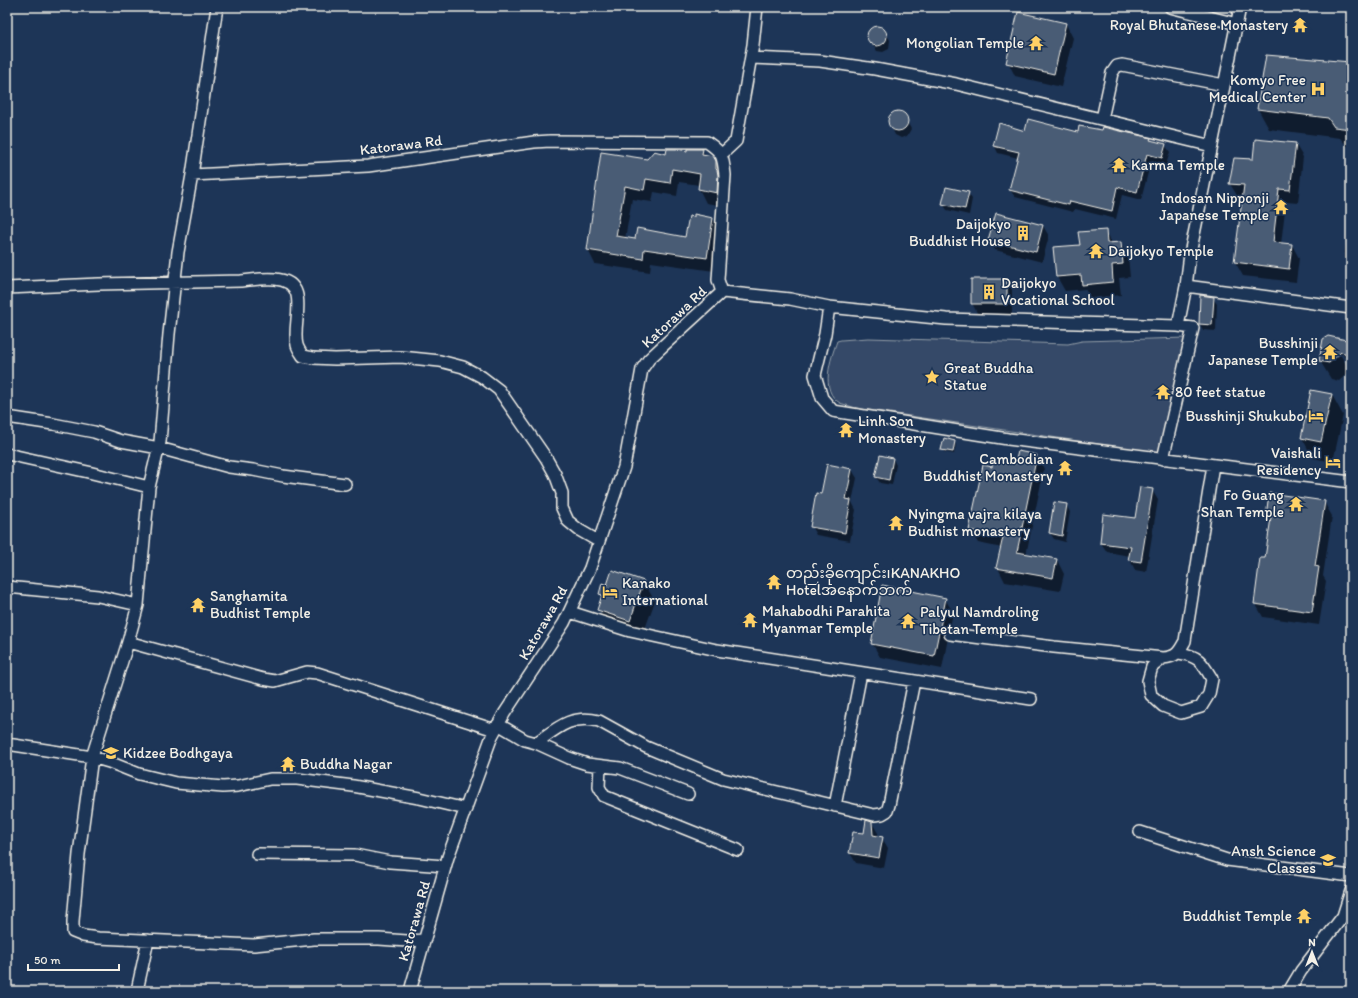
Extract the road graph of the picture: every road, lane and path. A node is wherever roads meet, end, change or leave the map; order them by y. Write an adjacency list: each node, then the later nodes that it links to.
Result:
1 (217, 7): 11 (street)
2 (757, 7): 6 (street)
3 (1170, 7): 5 (street)
4 (1240, 7): 5 (street)
5 (1237, 24): 7 (street)
6 (751, 58): 8 (street); 10 (street)
7 (1224, 85): 8 (street); 9 (street)
8 (1102, 119): 9 (street)
9 (1212, 146): 13 (street)
10 (721, 155): 11 (street, Katorawa Rd); 15 (street, Katorawa Rd)
11 (192, 175): 12 (street)
12 (174, 282): 14 (street); 20 (street); 27 (street)
13 (1186, 286): 17 (street); 18 (street)
14 (7, 288)
15 (722, 292): 16 (street); 27 (street, Katorawa Rd)
16 (829, 307): 18 (street); 22 (street)
17 (1351, 308)
18 (1178, 326): 22 (street)
19 (7, 417): 20 (street)
20 (159, 448): 25 (street); 26 (street)
21 (7, 454): 26 (street)
22 (1164, 459): 23 (street)
23 (1213, 465): 24 (street); 33 (street)
24 (1351, 482)
25 (345, 484)
26 (149, 487): 29 (street)
27 (598, 541): 30 (street, Katorawa Rd)
28 (7, 587): 29 (street)
29 (138, 605): 32 (street)
30 (570, 612): 35 (street); 38 (street, Katorawa Rd)
31 (950, 634): 34 (street)
32 (128, 642): 38 (street); 41 (street)
33 (1179, 653): 34 (street); 34 (street)
34 (1163, 658)
35 (862, 673): 36 (street); 44 (street)
36 (914, 681): 37 (street); 44 (street)
37 (1032, 699)
38 (497, 727): 39 (street); 45 (street, Katorawa Rd)
39 (536, 743): 42 (street); 44 (street)
40 (7, 744): 41 (street)
41 (92, 757): 45 (street); 53 (street)
42 (600, 766): 43 (street); 47 (street)
43 (688, 794)
44 (835, 806)
45 (466, 809): 49 (street, Katorawa Rd)
46 (1140, 832): 50 (street)
47 (738, 850)
48 (257, 854): 49 (street)
49 (445, 866): 54 (street, Katorawa Rd)
50 (1351, 876)
51 (1351, 891): 52 (street)
52 (1347, 918): 57 (street)
53 (148, 940): 54 (street); 55 (street)
54 (424, 940): 56 (street, Katorawa Rd)
55 (139, 991)
56 (410, 991)
57 (1290, 991)

